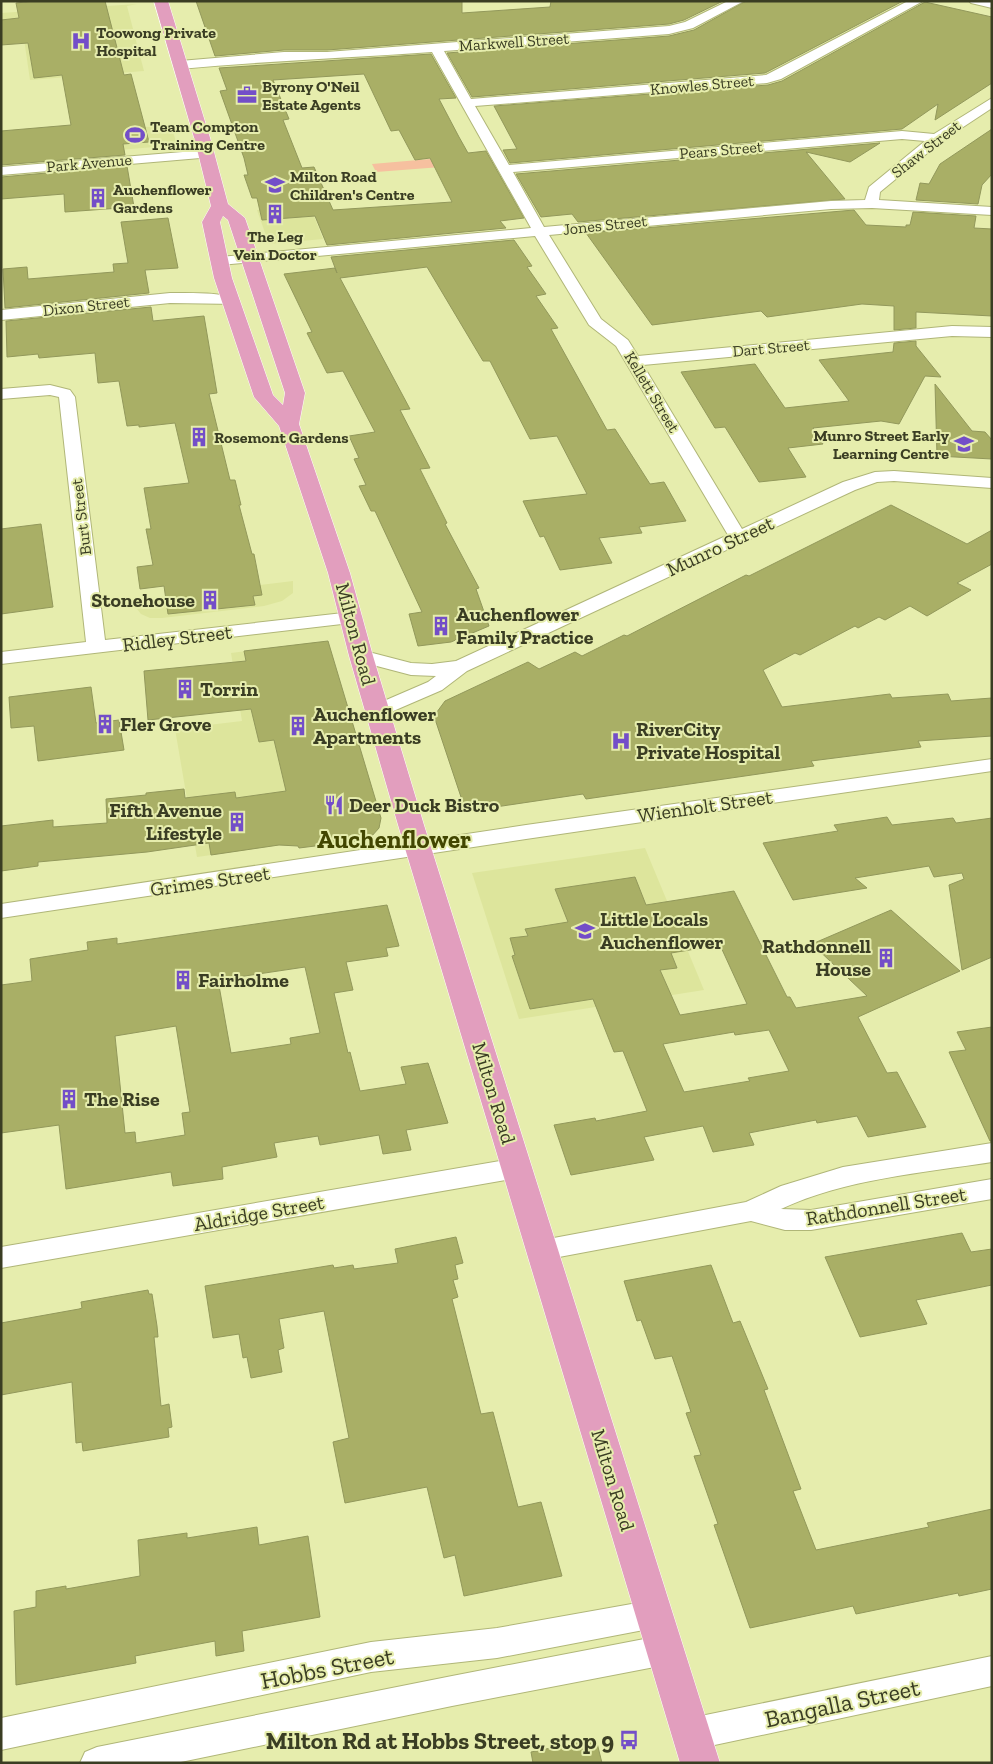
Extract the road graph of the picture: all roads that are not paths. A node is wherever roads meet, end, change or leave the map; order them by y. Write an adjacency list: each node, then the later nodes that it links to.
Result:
1 (161, 1): 9 (main road)
2 (738, 1): 7 (street, Markwell Street)
3 (917, 1): 10 (street, Knowles Street)
4 (976, 1): 5 (street)
5 (992, 5)
6 (672, 17): 8 (street, Markwell Street)
7 (436, 48): 8 (street, Markwell Street); 10 (street, Kellett Street)
8 (284, 56): 9 (street, Markwell Street)
9 (180, 65): 13 (main road)
10 (468, 103): 14 (street, Kellett Street)
11 (988, 107): 12 (street, Shaw Street)
12 (937, 138): 14 (street, Pears Street); 16 (street, Shaw Street)
13 (207, 154): 15 (street, Park Avenue); 17 (main road)
14 (505, 169): 19 (street, Kellett Street)
15 (1, 171)
16 (872, 204): 18 (street, Jones Street); 19 (street, Jones Street)
17 (220, 206): 20 (main road, Milton Road); 21 (main road, Milton Road)
18 (992, 210)
19 (540, 232): 20 (street, Jones Street); 28 (street, Kellett Street)
20 (248, 258): 21 (street, Jones Street); 30 (main road, Milton Road)
21 (221, 269): 22 (street, Dixon Street); 23 (main road, Milton Road)
22 (170, 298): 23 (street, Dixon Street); 24 (street, Dixon Street)
23 (231, 301): 30 (main road, Milton Road)
24 (1, 315)
25 (992, 332): 26 (street, Dart Street)
26 (909, 336): 27 (street, Dart Street); 28 (street, Dart Street)
27 (992, 344)
28 (634, 360): 32 (street, Kellett Street)
29 (1, 394): 34 (street, Burt Street)
30 (289, 424): 33 (main road, Milton Road)
31 (992, 483): 32 (street, Munro Street)
32 (738, 537): 37 (street, Munro Street)
33 (352, 618): 34 (street, Ridley Street); 35 (main road, Milton Road)
34 (96, 647): 36 (street, Ridley Street)
35 (361, 656): 37 (street, Munro Street); 38 (main road, Milton Road)
36 (1, 658)
37 (460, 667): 38 (street, Munro Street)
38 (377, 711): 40 (main road, Milton Road)
39 (992, 765): 40 (street, Wienholt Street)
40 (418, 849): 41 (street, Grimes Street); 43 (main road, Milton Road)
41 (1, 910)
42 (992, 1152): 45 (street, Rathdonnell Street)
43 (517, 1168): 46 (main road, Milton Road); 47 (street, Aldridge Street)
44 (992, 1189): 45 (street, Rathdonnell Street)
45 (751, 1211): 46 (street, Rathdonnell Street)
46 (543, 1250): 48 (main road, Milton Road)
47 (1, 1258)
48 (654, 1614): 49 (main road, Milton Road); 51 (street, Hobbs Street)
49 (665, 1650): 52 (main road, Milton Road); 53 (street)
50 (992, 1671): 52 (street, Bangalla Street)
51 (1, 1734)
52 (696, 1749)
53 (98, 1763)

